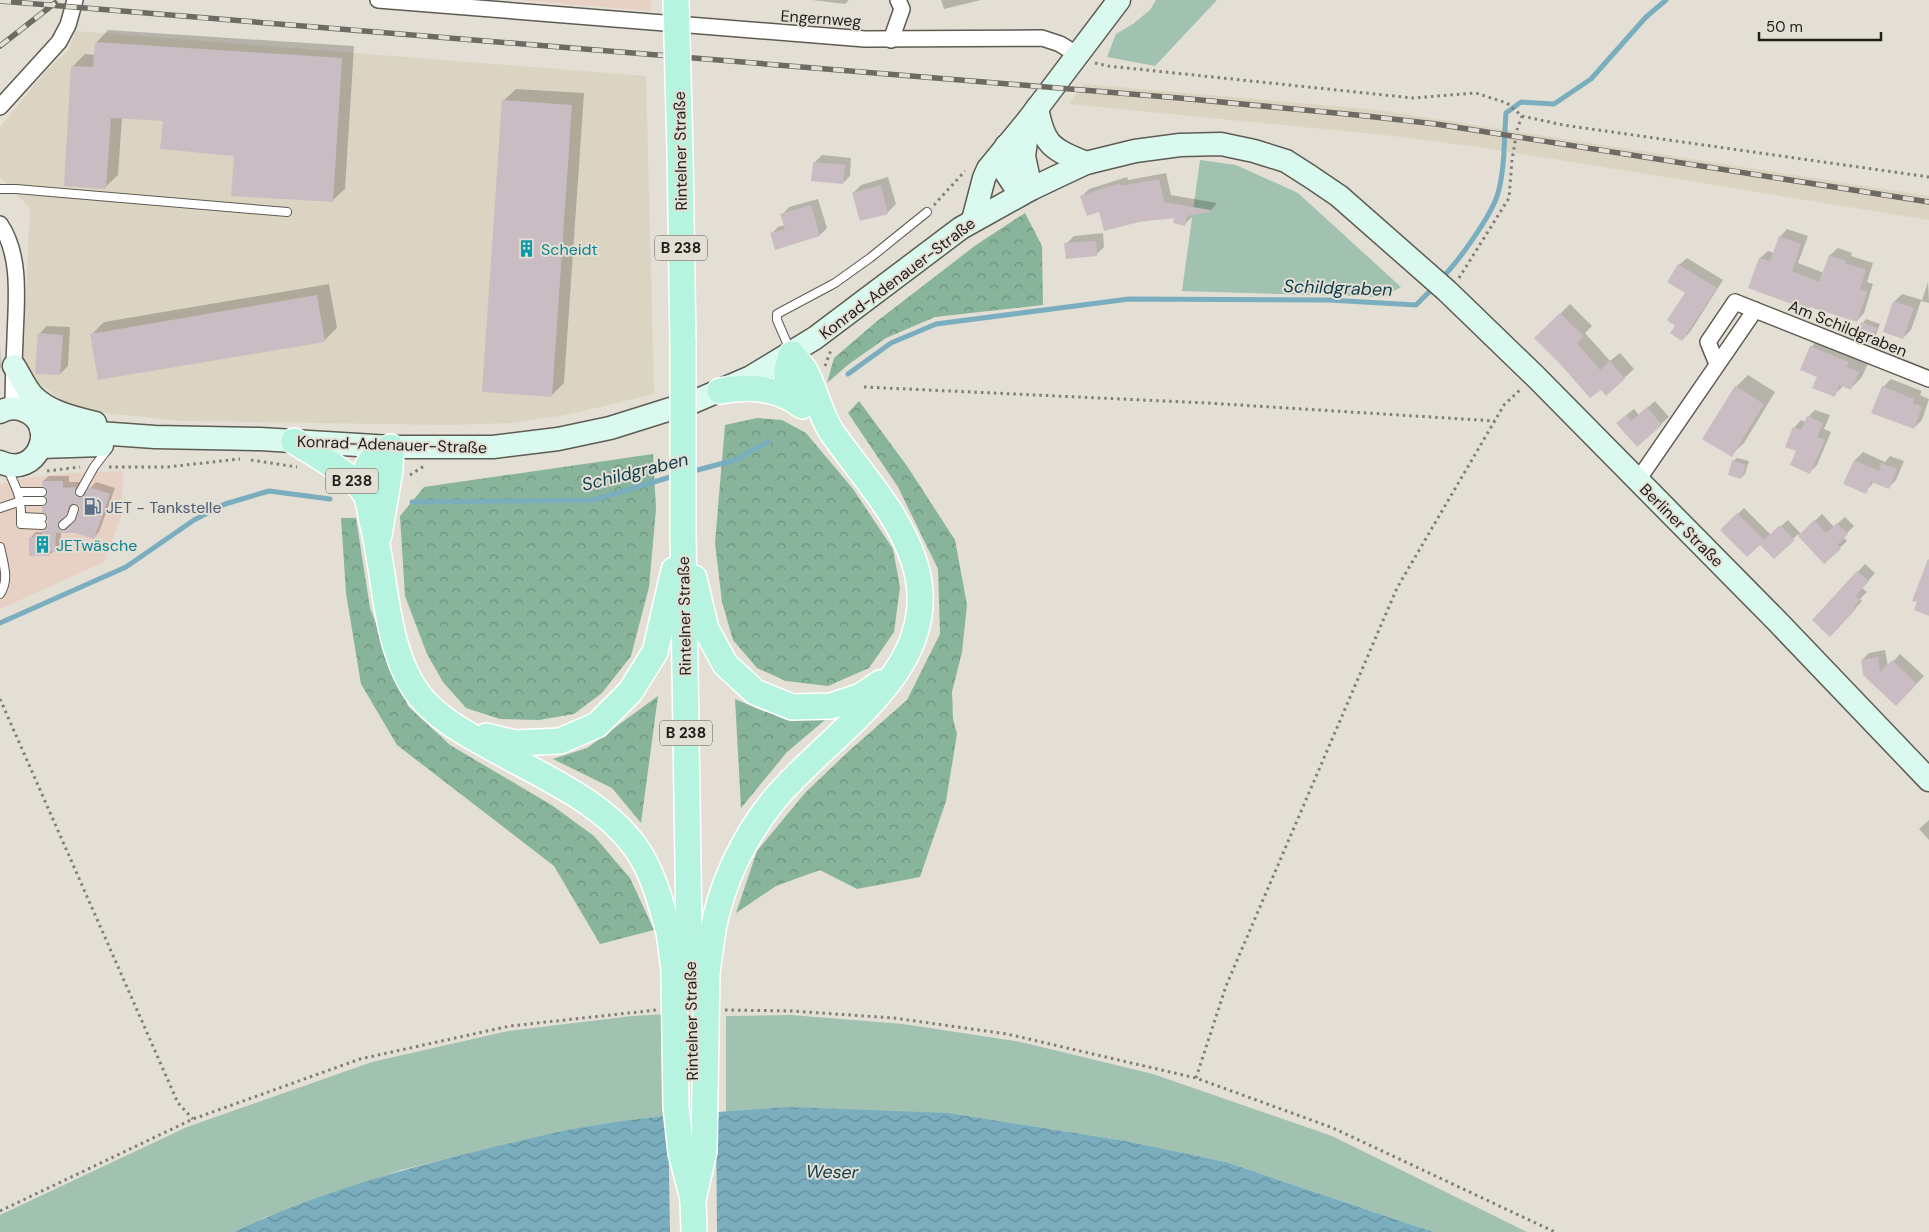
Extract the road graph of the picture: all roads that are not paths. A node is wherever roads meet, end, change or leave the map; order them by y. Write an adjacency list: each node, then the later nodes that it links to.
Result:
1 (75, 0): 8 (street)
2 (378, 0): 6 (street, Engernweg)
3 (676, 0): 45 (main road, Rintelner Straße / B 238, bridge)
4 (898, 0): 6 (street)
5 (1119, 0): 7 (main road)
6 (891, 40): 7 (street, Engernweg)
7 (1078, 55): 9 (main road)
8 (0, 107)
9 (1033, 114): 10 (main road); 11 (main road); 13 (main road)
10 (1006, 146): 13 (main road); 16 (main road)
11 (1086, 163): 13 (main road, Konrad-Adenauer-Straße); 18 (main road, Konrad-Adenauer-Straße)
12 (0, 189): 14 (lane)
13 (1026, 191): 16 (main road, Konrad-Adenauer-Straße)
14 (288, 212)
15 (927, 212): 20 (lane, Konrad-Adenauer-Straße)
16 (973, 220): 20 (main road, Konrad-Adenauer-Straße)
17 (0, 224): 22 (street)
18 (1430, 276): 34 (main road, Berliner Straße)
19 (1755, 310): 21 (street); 21 (street, Am Schildgraben); 23 (street, Am Schildgraben)
20 (792, 354): 24 (main road, Konrad-Adenauer-Straße); 25 (main road, B 238); 27 (main road, B 238)
21 (1718, 364): 34 (street)
22 (14, 366): 26 (street); 28 (main road)
23 (1929, 379)
24 (720, 391): 25 (main road, B 238); 32 (main road, Konrad-Adenauer-Straße)
25 (796, 401): 27 (main road, B 238)
26 (6, 410): 29 (main road)
27 (830, 428): 49 (main road, B 238)
28 (155, 437): 29 (main road, Konrad-Adenauer-Straße); 30 (main road, Konrad-Adenauer-Straße); 31 (main road, Konrad-Adenauer-Straße)
29 (41, 438): 31 (main road, Konrad-Adenauer-Straße); 33 (main road)
30 (294, 441): 32 (main road, Konrad-Adenauer-Straße); 38 (main road, B 238)
31 (110, 445): 37 (lane)
32 (391, 447): 38 (main road, B 238); 46 (main road, B 238)
33 (2, 463): 35 (lane)
34 (1638, 480): 51 (main road, Berliner Straße)
35 (18, 492): 36 (lane); 39 (lane)
36 (42, 492)
37 (80, 492)
38 (365, 492): 46 (main road, B 238)
39 (21, 501): 40 (lane); 41 (lane); 43 (lane)
40 (42, 501)
41 (0, 508)
42 (74, 509): 44 (lane)
43 (42, 521)
44 (65, 521)
45 (683, 534): 49 (main road, B 238); 50 (main road, B 238); 52 (main road, Rintelner Straße / B 238)
46 (378, 544): 50 (main road, B 238)
47 (0, 547): 48 (lane)
48 (0, 594)
49 (896, 673): 52 (main road, B 238)
50 (457, 728): 52 (main road, B 238)
51 (1929, 780)
52 (690, 932): 53 (main road, B 238, bridge); 53 (main road, B 238, bridge)
53 (693, 1200): 54 (main road, B 238)
54 (694, 1232)

